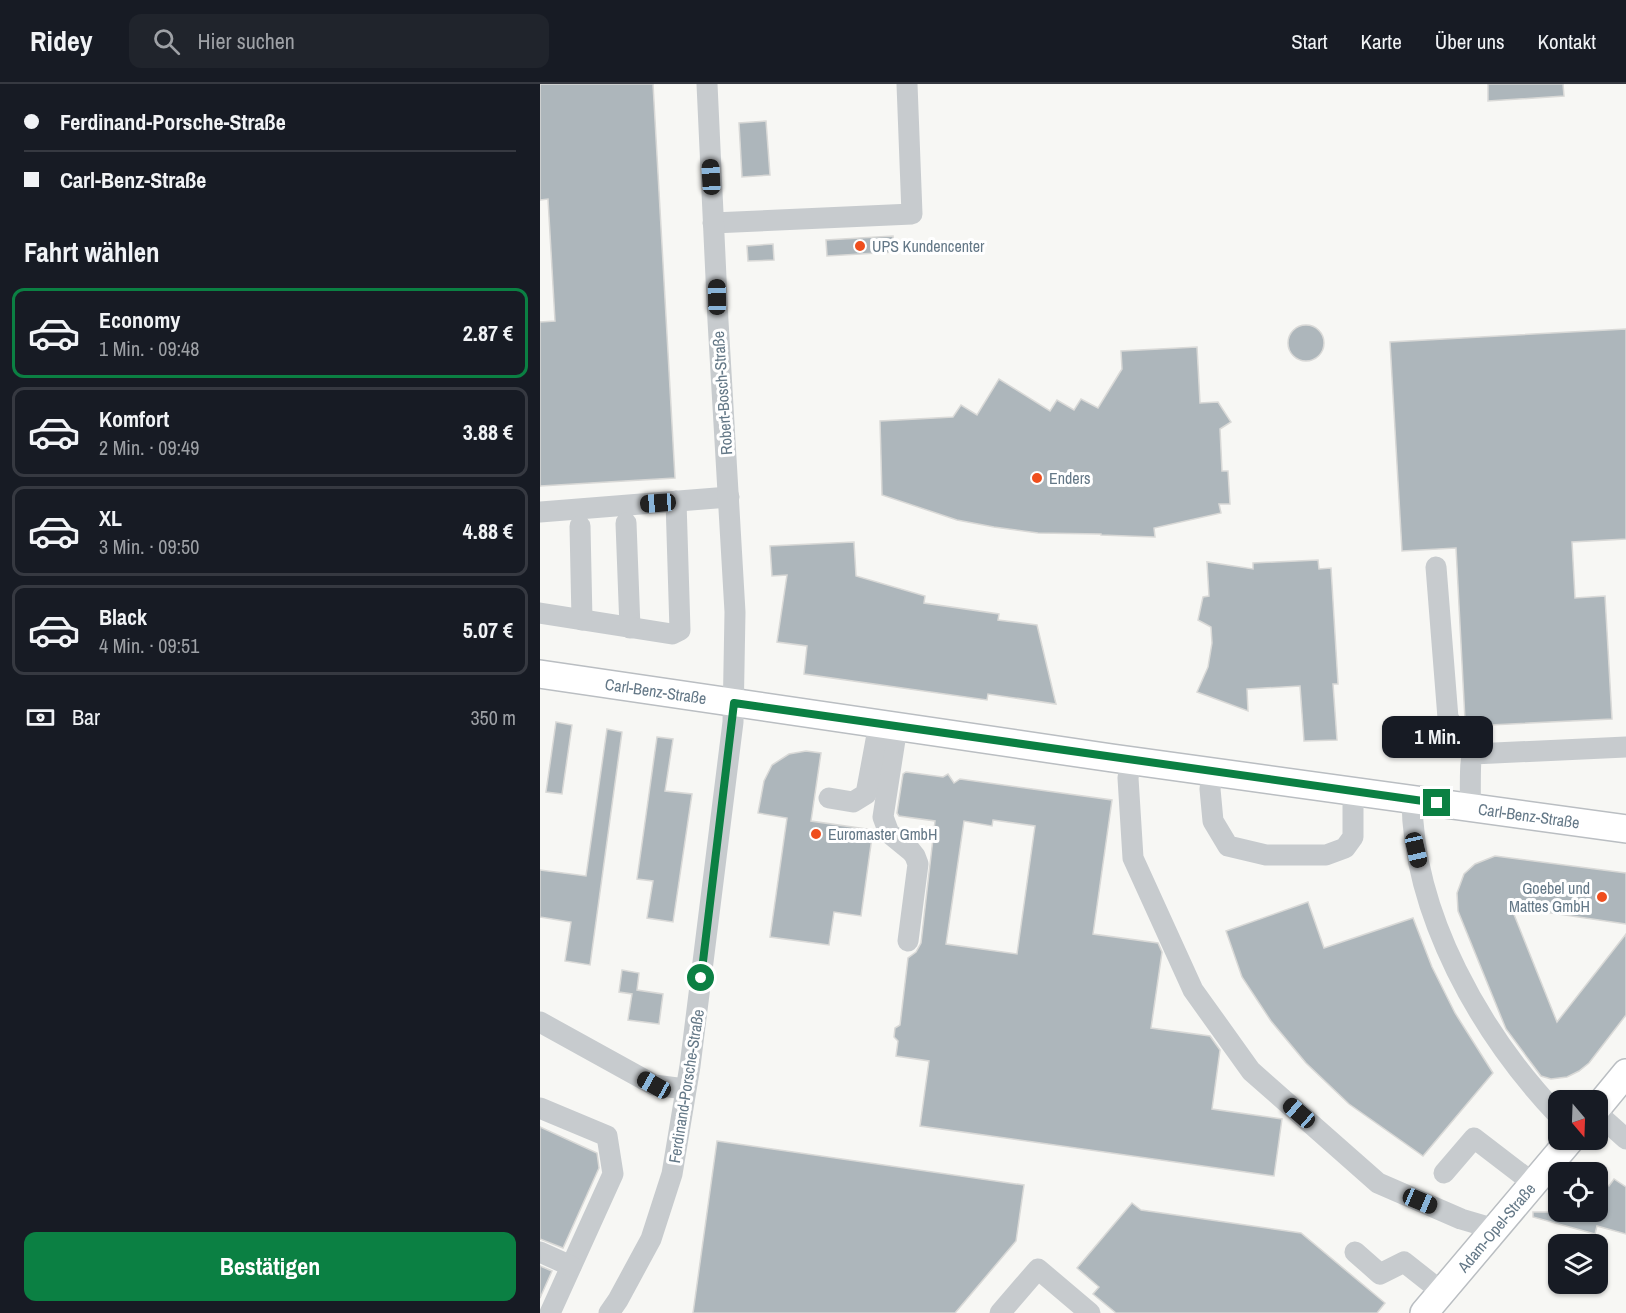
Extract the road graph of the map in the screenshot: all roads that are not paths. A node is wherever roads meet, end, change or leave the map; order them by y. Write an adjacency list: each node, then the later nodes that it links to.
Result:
1 (707, 84): 3 (street, Robert-Bosch-Straße)
2 (907, 84): 3 (street)
3 (713, 223): 4 (street, Robert-Bosch-Straße)
4 (729, 497): 5 (street); 14 (street, Robert-Bosch-Straße)
5 (676, 501): 6 (street); 12 (street)
6 (540, 512)
7 (626, 523): 12 (street)
8 (580, 526): 11 (street)
9 (1436, 567): 17 (street)
10 (540, 613): 11 (street)
11 (582, 620): 12 (street)
12 (630, 628)
13 (540, 674): 14 (main road, Carl-Benz-Straße)
14 (734, 703): 15 (main road, Carl-Benz-Straße); 28 (street, Ferdinand-Porsche-Straße)
15 (888, 725): 18 (main road, Carl-Benz-Straße); 21 (street); 25 (street)
16 (1626, 747): 17 (street)
17 (1473, 753): 23 (street)
18 (1131, 760): 19 (main road, Carl-Benz-Straße); 37 (street)
19 (1213, 771): 20 (main road, Carl-Benz-Straße); 20 (street)
20 (1353, 792): 22 (main road, Carl-Benz-Straße)
21 (828, 798)
22 (1412, 800): 23 (main road, Carl-Benz-Straße); 30 (street)
23 (1470, 807): 24 (main road, Carl-Benz-Straße)
24 (1626, 829)
25 (908, 941)
26 (540, 1022): 28 (street)
27 (1626, 1073): 29 (main road)
28 (686, 1089): 43 (street, Ferdinand-Porsche-Straße)
29 (1608, 1095)
30 (1548, 1104)
31 (540, 1108): 40 (street)
32 (1608, 1123): 33 (street)
33 (1626, 1139)
34 (1562, 1150): 36 (main road, Adam-Opel-Straße)
35 (1444, 1173): 36 (street)
36 (1534, 1184): 37 (main road, Adam-Opel-Straße)
37 (1495, 1230): 41 (main road, Adam-Opel-Straße)
38 (540, 1252): 40 (street)
39 (1355, 1252): 41 (street)
40 (571, 1266): 42 (street)
41 (1442, 1292): 46 (main road, Adam-Opel-Straße)
42 (550, 1313)
43 (609, 1313)
44 (1000, 1313): 45 (street)
45 (1090, 1313)
46 (1424, 1313)

